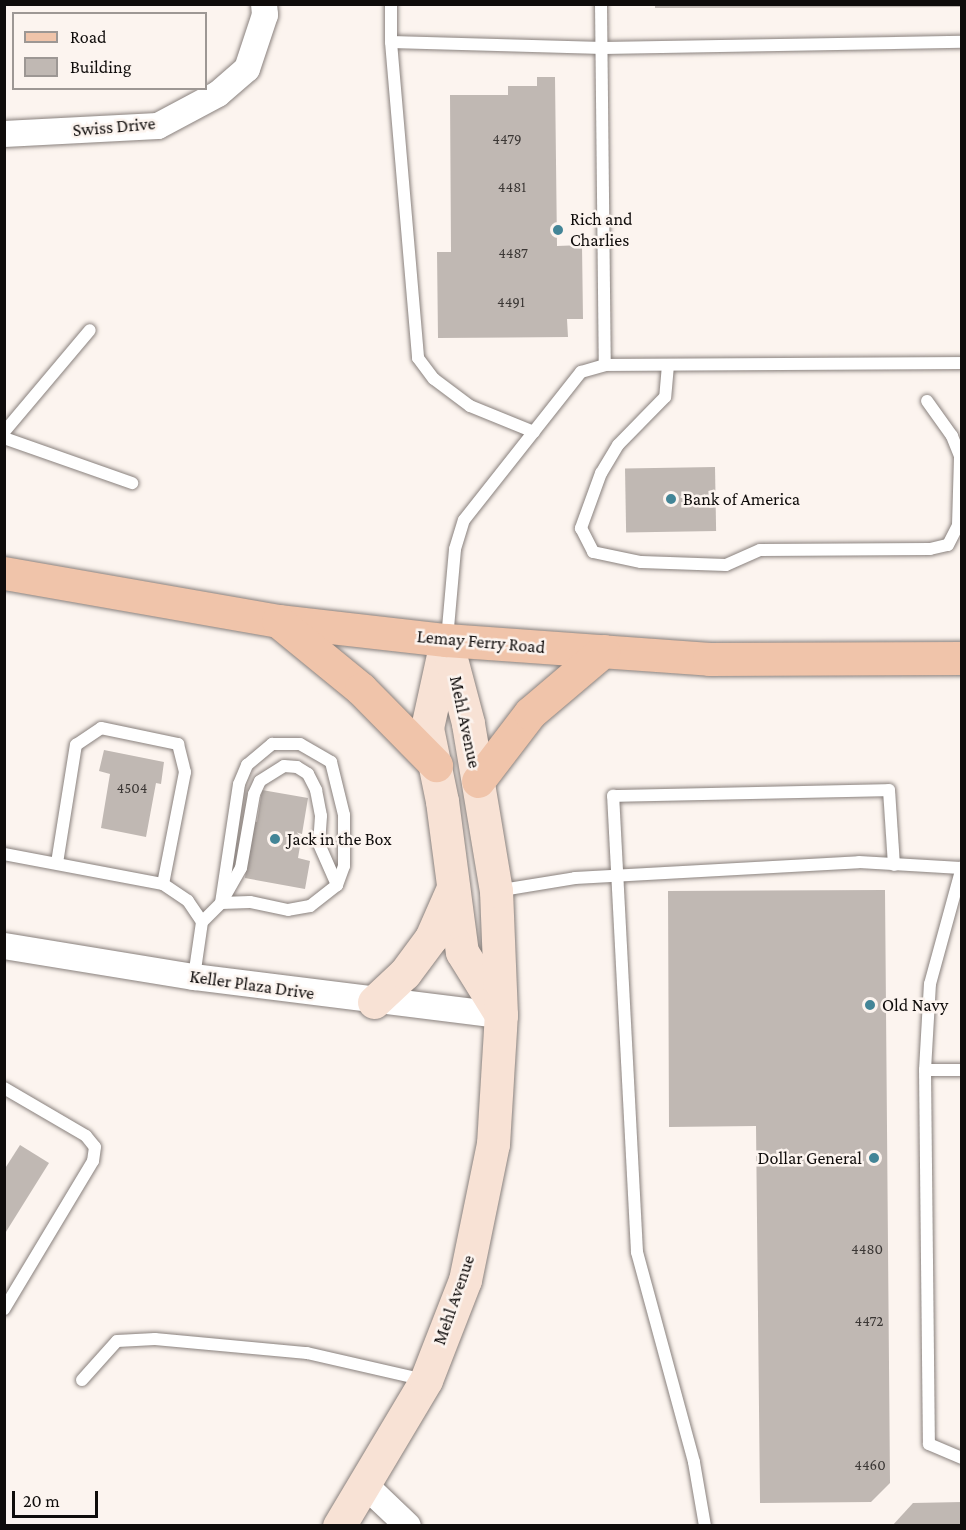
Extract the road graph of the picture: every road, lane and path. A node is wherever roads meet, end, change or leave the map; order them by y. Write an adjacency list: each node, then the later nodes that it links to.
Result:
1 (264, 4): 7 (street, Swiss Drive)
2 (391, 4): 4 (lane)
3 (601, 4): 6 (lane)
4 (391, 42): 6 (lane); 14 (lane)
5 (962, 42): 6 (lane)
6 (603, 48): 10 (lane)
7 (4, 134)
8 (90, 330): 13 (lane)
9 (962, 363): 11 (lane)
10 (605, 365): 11 (lane); 14 (lane)
11 (668, 365): 12 (lane)
12 (927, 401)
13 (4, 432)
14 (534, 432): 19 (lane)
15 (4, 438): 16 (lane)
16 (132, 483)
17 (4, 573): 18 (main road, Lemay Ferry Road)
18 (278, 621): 19 (main road, Lemay Ferry Road); 22 (main road)
19 (446, 640): 20 (main road, Lemay Ferry Road); 22 (street, Mehl Avenue); 23 (street, Mehl Avenue)
20 (603, 651): 21 (main road, Lemay Ferry Road); 23 (main road)
21 (962, 658)
22 (436, 765): 31 (street, Mehl Avenue)
23 (478, 781): 32 (street, Mehl Avenue)
24 (4, 854): 25 (lane)
25 (57, 862): 29 (lane); 29 (lane)
26 (894, 865): 27 (lane); 28 (lane); 28 (lane)
27 (961, 868): 39 (lane)
28 (617, 876): 32 (lane); 49 (lane)
29 (162, 884): 34 (lane)
30 (337, 885): 33 (lane); 33 (lane); 33 (lane)
31 (453, 886): 37 (street); 38 (street, Mehl Avenue)
32 (496, 891): 38 (street, Mehl Avenue)
33 (221, 903): 34 (lane)
34 (202, 922): 36 (lane)
35 (4, 946): 36 (street, Keller Plaza Drive)
36 (194, 977): 37 (street, Keller Plaza Drive)
37 (374, 1002): 38 (street, Keller Plaza Drive)
38 (501, 1015): 44 (street, Mehl Avenue)
39 (925, 1070): 40 (lane); 45 (lane)
40 (962, 1070)
41 (4, 1088): 42 (lane)
42 (4, 1309)
43 (82, 1380): 44 (lane)
44 (426, 1380): 46 (street, Mehl Avenue)
45 (962, 1458)
46 (365, 1485): 47 (street, Mehl Avenue); 48 (street)
47 (339, 1526)
48 (408, 1526)
49 (705, 1526)

